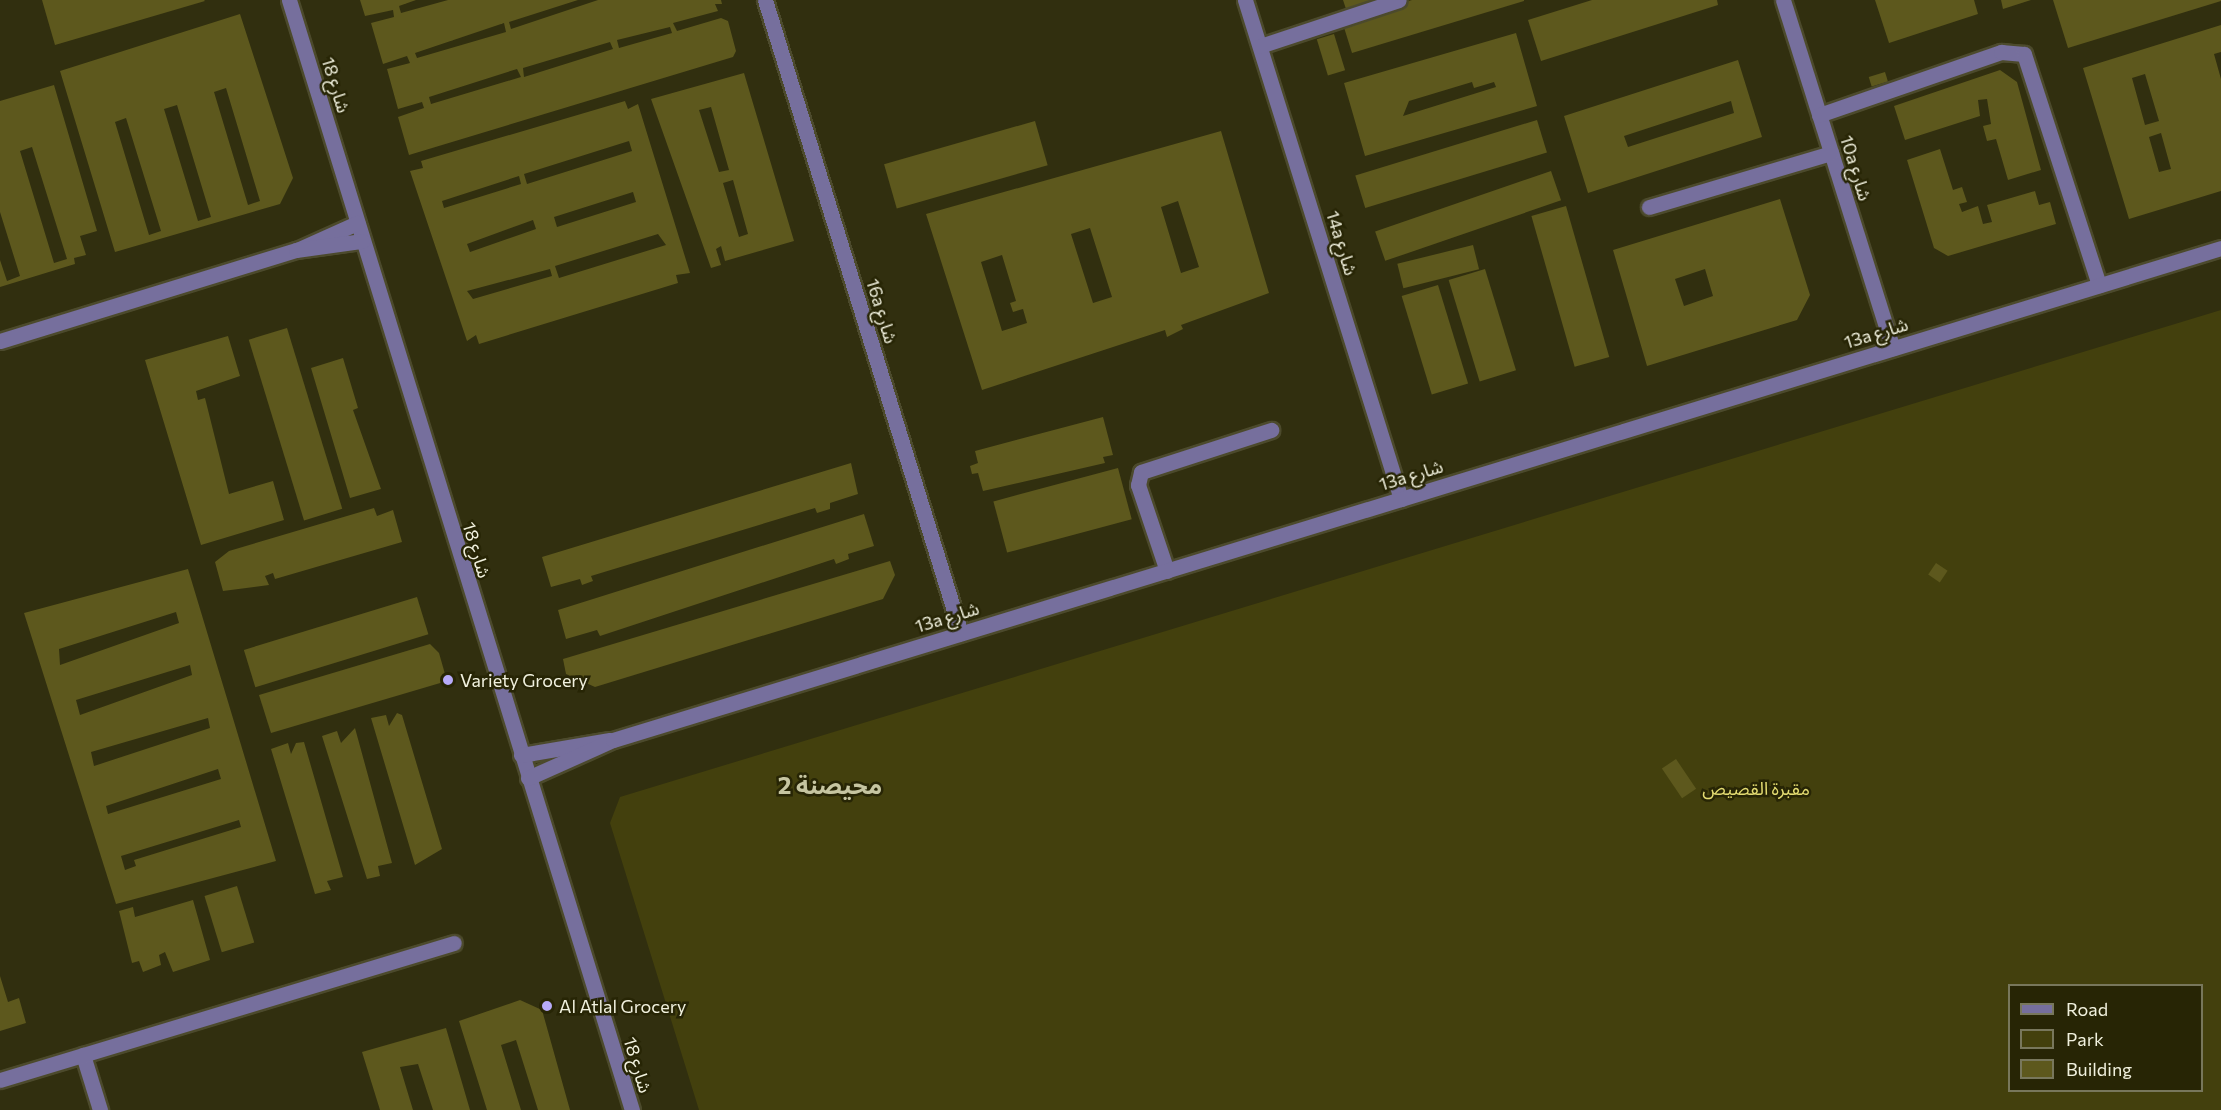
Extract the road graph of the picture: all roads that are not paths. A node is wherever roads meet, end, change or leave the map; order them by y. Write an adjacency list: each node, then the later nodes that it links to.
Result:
1 (289, 0): 10 (street, شارع 18)
2 (765, 0): 20 (street, 16a شارع)
3 (1245, 0): 6 (street, 14a شارع)
4 (1399, 0): 6 (street)
5 (1784, 0): 7 (street, 10a شارع)
6 (1260, 46): 18 (street, 14a شارع)
7 (1819, 115): 8 (street, 10a شارع); 14 (street)
8 (1831, 153): 9 (street); 16 (street, 10a شارع)
9 (1649, 207)
10 (357, 223): 11 (street, شارع 18); 13 (street)
11 (362, 242): 13 (street); 22 (street, شارع 18)
12 (2221, 248): 14 (street, 13a شارع)
13 (296, 250): 15 (street)
14 (2099, 285): 16 (street, 13a شارع)
15 (0, 341)
16 (1893, 348): 18 (street, 13a شارع)
17 (1271, 430): 19 (street)
18 (1401, 499): 19 (street, 13a شارع)
19 (1167, 571): 20 (street, 13a شارع)
20 (961, 633): 21 (street, 13a شارع)
21 (613, 740): 22 (street, 13a شارع); 23 (street, 13a شارع)
22 (521, 755): 23 (street, شارع 18)
23 (528, 778): 28 (street, شارع 18)
24 (454, 943): 25 (street)
25 (83, 1055): 26 (street); 27 (street)
26 (0, 1080)
27 (100, 1110)
28 (632, 1110)

